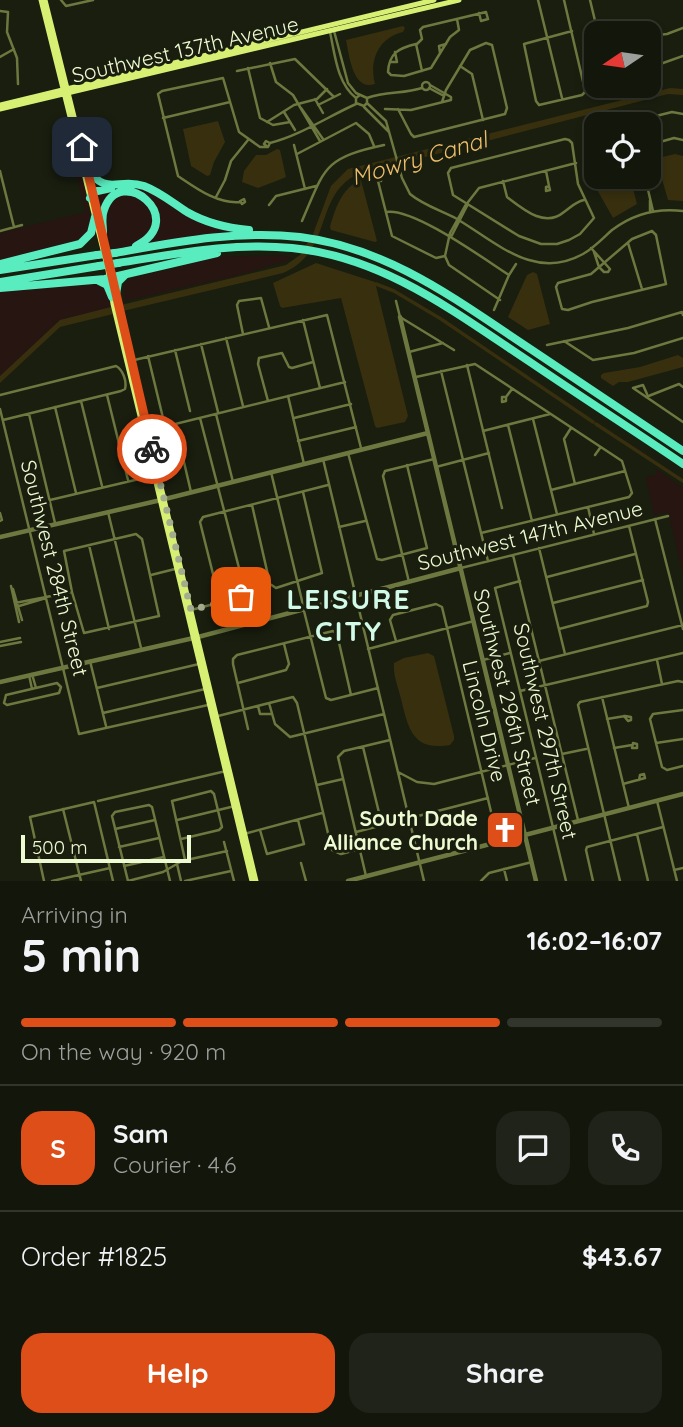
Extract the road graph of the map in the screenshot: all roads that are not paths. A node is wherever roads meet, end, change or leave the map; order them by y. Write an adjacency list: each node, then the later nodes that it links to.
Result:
1 (43, 0): 38 (main road)
2 (61, 0): 3 (street)
3 (91, 0)
4 (434, 0): 14 (main road, Southwest 137th Avenue)
5 (459, 0): 14 (main road, Southwest 137th Avenue)
6 (538, 0): 17 (street)
7 (565, 0): 15 (street)
8 (590, 0): 12 (street)
9 (0, 11): 20 (street)
10 (479, 13): 11 (street)
11 (457, 19): 18 (street); 31 (street)
12 (595, 21)
13 (683, 28): 16 (street)
14 (331, 29): 19 (main road, Southwest 137th Avenue); 42 (street)
15 (572, 31): 17 (street); 43 (street)
16 (662, 35)
17 (547, 37): 43 (street); 43 (street)
18 (416, 44): 21 (street); 31 (street)
19 (262, 45): 24 (main road, Southwest 137th Avenue); 32 (main road, Southwest 137th Avenue)
20 (14, 49): 22 (street); 34 (street)
21 (395, 52): 25 (street); 25 (street)
22 (0, 57)
23 (683, 57): 27 (street)
24 (191, 58): 32 (main road); 38 (main road, Southwest 137th Avenue)
25 (390, 62): 31 (street)
26 (270, 63): 29 (street); 37 (street); 49 (street)
27 (662, 64)
28 (460, 66): 40 (street); 61 (street); 61 (street)
29 (248, 68): 30 (street); 62 (street)
30 (237, 71)
31 (422, 71): 33 (street)
32 (160, 72): 38 (main road, Southwest 137th Avenue)
33 (424, 82): 35 (street); 36 (street)
34 (18, 85)
35 (430, 86): 36 (street); 40 (street)
36 (422, 88): 46 (street)
37 (327, 89): 41 (street); 44 (street)
38 (65, 91): 51 (main road, Southwest 137th Avenue); 79 (main road); 89 (main road)
39 (340, 94): 41 (street)
40 (444, 95): 47 (street); 47 (street)
41 (334, 97): 50 (street)
42 (358, 97): 46 (street); 48 (street)
43 (562, 98)
44 (315, 99): 49 (street); 50 (street)
45 (230, 102): 60 (street); 60 (street); 66 (street)
46 (366, 102): 48 (street); 100 (street)
47 (442, 102): 54 (street)
48 (356, 103): 64 (street)
49 (298, 104): 55 (street); 64 (street)
50 (318, 105): 56 (street)
51 (0, 107)
52 (398, 108): 53 (street); 54 (street); 58 (street)
53 (385, 109)
54 (405, 109): 58 (street)
55 (284, 111): 62 (street); 63 (street)
56 (323, 113)
57 (683, 114): 59 (street)
58 (402, 115): 61 (street)
59 (661, 115)
60 (163, 118): 90 (street)
61 (483, 120)
62 (267, 122): 63 (street)
63 (290, 122): 65 (street)
64 (312, 125): 67 (street); 72 (street)
65 (295, 130)
66 (248, 139): 71 (street); 90 (street)
67 (322, 140): 76 (street); 77 (street)
68 (683, 140): 70 (street)
69 (264, 142): 71 (street); 72 (street); 75 (street)
70 (661, 142)
71 (255, 143): 75 (street)
72 (270, 143): 75 (street)
73 (294, 145): 77 (street)
74 (384, 145): 76 (street)
75 (267, 147)
76 (374, 147): 85 (street)
77 (297, 153): 87 (street)
78 (576, 163): 81 (street); 91 (street); 93 (street)
79 (87, 167): 84 (highway); 89 (main road)
80 (0, 171): 102 (street)
81 (546, 171): 83 (street); 86 (street)
82 (379, 181): 96 (street)
83 (503, 181): 91 (street); 93 (street)
84 (117, 185): 89 (highway); 106 (highway)
85 (316, 186): 87 (street); 99 (street)
86 (549, 186)
87 (305, 189): 94 (street)
88 (648, 189): 97 (street)
89 (92, 195): 98 (main road); 104 (main road)
90 (215, 198): 92 (street)
91 (584, 200): 93 (street)
92 (240, 202)
93 (468, 204): 100 (street)
94 (269, 205)
95 (683, 211): 97 (street)
96 (386, 212): 105 (street); 111 (street)
97 (652, 212): 109 (street)
98 (95, 217): 113 (highway); 119 (main road)
99 (302, 221)
100 (459, 221): 105 (street); 109 (street)
101 (22, 225): 102 (street)
102 (14, 227): 103 (street)
103 (0, 230)
104 (103, 232): 110 (highway); 119 (main road)
105 (451, 237): 111 (street); 118 (street)
106 (304, 238): 110 (highway); 185 (highway)
107 (628, 243): 112 (street); 123 (street); 123 (street)
108 (279, 247): 117 (highway); 121 (highway, bridge); 193 (highway)
109 (593, 250): 112 (street); 115 (street)
110 (119, 252): 116 (highway, bridge)
111 (445, 256): 125 (street)
112 (606, 262): 115 (street); 115 (street)
113 (0, 264)
114 (516, 264): 118 (street)
115 (599, 267): 123 (street)
116 (0, 270)
117 (125, 275): 119 (highway); 124 (highway)
118 (509, 275): 125 (street)
119 (111, 276): 120 (highway); 124 (main road)
120 (96, 280): 122 (highway); 124 (highway)
121 (0, 282)
122 (0, 288)
123 (642, 291)
124 (114, 296): 145 (main road)
125 (500, 300): 127 (street)
126 (396, 301): 129 (street)
127 (494, 310)
128 (682, 313): 134 (street)
129 (400, 317): 137 (street); 143 (street, Southwest 296th Street)
130 (303, 320): 131 (street); 146 (street); 150 (street)
131 (269, 328): 132 (street); 132 (street)
132 (243, 334): 133 (street)
133 (226, 338): 138 (street); 163 (street)
134 (577, 338): 136 (street); 140 (street)
135 (683, 338): 140 (street)
136 (564, 341): 139 (street); 140 (street)
137 (443, 343): 142 (street); 143 (street)
138 (201, 344): 141 (street); 166 (street)
139 (547, 345)
140 (575, 349)
141 (175, 350): 144 (street); 165 (street)
142 (454, 350)
143 (409, 352): 149 (street, Southwest 296th Street)
144 (148, 356): 145 (street); 169 (street)
145 (129, 361): 179 (main road)
146 (313, 362): 152 (street); 160 (street)
147 (467, 365): 148 (street); 153 (street); 180 (street)
148 (441, 371): 149 (street); 191 (street)
149 (415, 377): 181 (street, Southwest 296th Street)
150 (345, 382): 152 (street); 161 (street)
151 (683, 387): 157 (street)
152 (320, 388): 156 (street)
153 (512, 389): 158 (street); 168 (street)
154 (0, 395): 155 (street)
155 (107, 395): 159 (street); 199 (street)
156 (288, 396): 160 (street); 171 (street)
157 (647, 396): 157 (street); 174 (street)
158 (506, 397)
159 (81, 401): 162 (street); 204 (street)
160 (268, 401): 163 (street)
161 (351, 404): 171 (street); 177 (street)
162 (55, 407): 167 (street); 208 (street)
163 (243, 407): 166 (street)
164 (0, 409): 173 (street, Southwest 284th Street)
165 (190, 411)
166 (217, 413): 170 (street); 200 (street)
167 (29, 414): 173 (street); 210 (street)
168 (550, 414): 172 (street); 178 (street)
169 (163, 418)
170 (200, 418): 175 (street); 202 (street)
171 (293, 418): 182 (street)
172 (533, 419): 176 (street); 205 (street)
173 (3, 420): 227 (street, Southwest 284th Street)
174 (683, 422)
175 (175, 424): 179 (street); 206 (street)
176 (508, 425): 180 (street); 223 (street)
177 (356, 427): 182 (street); 184 (street)
178 (571, 428): 183 (street); 201 (street)
179 (146, 431): 198 (main road)
180 (483, 432): 187 (street)
181 (428, 433): 184 (street); 190 (street, Southwest 296th Street)
182 (299, 441): 192 (street)
183 (600, 448): 188 (street); 196 (street)
184 (362, 449): 186 (street)
185 (683, 451)
186 (348, 453): 189 (street); 222 (street)
187 (489, 453): 191 (street); 213 (street)
188 (595, 455)
189 (323, 459): 192 (street); 203 (street)
190 (434, 459): 194 (street); 195 (street, Southwest 296th Street)
191 (463, 460): 195 (street); 228 (street)
192 (304, 464): 197 (street)
193 (683, 464)
194 (407, 465): 234 (street); 234 (street)
195 (436, 467): 239 (street, Southwest 296th Street)
196 (626, 470): 201 (street); 214 (street)
197 (271, 472): 200 (street); 209 (street)
198 (156, 474): 199 (street); 211 (main road)
199 (128, 481): 204 (street)
200 (233, 482): 202 (street)
201 (575, 484): 205 (street)
202 (218, 485): 206 (street); 215 (street)
203 (329, 485): 207 (street); 226 (street)
204 (102, 487): 208 (street)
205 (551, 490): 218 (street)
206 (191, 492): 211 (street)
207 (303, 492): 209 (street); 243 (street)
208 (76, 494): 210 (street)
209 (277, 498): 212 (street); 243 (street)
210 (50, 500): 224 (street)
211 (162, 500): 216 (street); 238 (main road)
212 (252, 505): 215 (street); 243 (street)
213 (502, 508)
214 (588, 508): 218 (street); 229 (street)
215 (225, 511): 249 (street); 249 (street)
216 (108, 512): 224 (street); 231 (street)
217 (0, 513): 221 (street)
218 (557, 514): 223 (street)
219 (668, 516): 220 (street, Southwest 147th Avenue)
220 (655, 519): 225 (street, Southwest 147th Avenue); 256 (street)
221 (0, 521)
222 (365, 521): 226 (street); 234 (street)
223 (532, 521): 228 (street)
224 (56, 524): 227 (street)
225 (629, 526): 229 (street, Southwest 147th Avenue); 235 (street)
226 (339, 527): 247 (street)
227 (29, 531): 230 (street); 248 (street, Southwest 284th Street)
228 (481, 533): 237 (street)
229 (594, 534): 233 (street, Southwest 147th Avenue)
230 (0, 537)
231 (115, 539): 232 (street); 240 (street); 255 (street)
232 (89, 545): 246 (street); 258 (street)
233 (540, 548): 236 (street, Southwest 147th Avenue); 241 (street)
234 (402, 554): 244 (street)
235 (636, 554): 241 (street); 242 (street)
236 (513, 555): 237 (street, Southwest 147th Avenue); 245 (street)
237 (488, 561): 239 (street, Southwest 147th Avenue)
238 (179, 568): 240 (street); 252 (main road)
239 (461, 568): 244 (street, Southwest 147th Avenue); 254 (street, Southwest 296th Street)
240 (151, 575): 255 (street)
241 (547, 577): 250 (street)
242 (643, 580): 250 (street); 259 (street)
243 (298, 582): 251 (street)
244 (409, 582): 247 (street, Southwest 147th Avenue)
245 (520, 582): 268 (street, Southwest 297th Street); 273 (street)
246 (72, 592): 248 (street); 258 (street)
247 (356, 596): 251 (street, Southwest 147th Avenue); 266 (street)
248 (46, 598): 253 (street); 276 (street, Southwest 284th Street)
249 (220, 602): 252 (street)
250 (553, 603): 259 (street)
251 (304, 609): 260 (street); 261 (street, Southwest 147th Avenue)
252 (189, 610): 261 (main road)
253 (20, 621)
254 (474, 621): 257 (street); 271 (street, Southwest 296th Street)
255 (135, 623): 258 (street); 267 (street)
256 (683, 626): 270 (street)
257 (447, 628): 263 (street); 263 (street, Lincoln Drive); 317 (street, Lincoln Drive)
258 (109, 629)
259 (559, 629): 270 (street)
260 (310, 636): 264 (street); 288 (street); 288 (street)
261 (196, 637): 267 (street, Southwest 147th Avenue); 275 (main road)
262 (20, 640): 265 (street)
263 (396, 642): 266 (street)
264 (284, 643): 280 (street); 280 (street)
265 (0, 644)
266 (368, 649): 285 (street)
267 (141, 650): 274 (street, Southwest 147th Avenue)
268 (510, 653): 271 (street); 287 (street, Southwest 297th Street)
269 (683, 653): 272 (street)
270 (566, 655): 273 (street)
271 (483, 660): 313 (street, Southwest 296th Street)
272 (657, 660): 281 (street); 282 (street)
273 (539, 661): 282 (street)
274 (90, 662): 276 (street, Southwest 147th Avenue); 284 (street)
275 (202, 664): 284 (street); 286 (main road)
276 (63, 668): 277 (street, Southwest 147th Avenue); 301 (street, Southwest 284th Street)
277 (31, 675): 279 (street, Southwest 147th Avenue); 283 (street)
278 (682, 681): 281 (street)
279 (0, 682)
280 (237, 683): 293 (street)
281 (663, 684): 289 (street)
282 (546, 687): 287 (street); 311 (street)
283 (34, 688): 283 (street)
284 (97, 688): 295 (street)
285 (378, 688): 288 (street); 297 (street)
286 (208, 689): 291 (main road); 295 (street); 298 (main road)
287 (520, 691): 312 (street, Southwest 297th Street)
288 (351, 695)
289 (602, 696): 300 (street); 310 (street)
290 (269, 702): 292 (street); 296 (street); 303 (street)
291 (210, 704): 298 (main road); 301 (street)
292 (258, 706): 293 (street); 296 (street)
293 (244, 709): 298 (street); 302 (street)
294 (683, 710): 306 (street)
295 (103, 713): 301 (street)
296 (272, 714): 303 (street)
297 (384, 714): 303 (street); 305 (street)
298 (215, 716): 315 (main road); 326 (main road)
299 (624, 716): 300 (street)
300 (607, 719): 309 (street)
301 (106, 728)
302 (248, 729)
303 (305, 733): 321 (street)
304 (683, 739): 306 (street)
305 (390, 740): 308 (street); 316 (street)
306 (656, 743): 314 (street)
307 (632, 745): 309 (street)
308 (363, 747): 318 (street); 337 (street)
309 (614, 748): 320 (street)
310 (587, 749): 311 (street); 331 (street)
311 (562, 754): 336 (street)
312 (534, 758): 313 (street); 339 (street, Southwest 297th Street)
313 (508, 765): 317 (street); 345 (street, Southwest 296th Street)
314 (683, 766)
315 (226, 771): 324 (street); 326 (main road)
316 (398, 772): 317 (street); 332 (street)
317 (481, 772): 323 (street, Lincoln Drive)
318 (343, 779): 321 (street); 342 (street)
319 (639, 780): 320 (street)
320 (623, 784): 327 (street)
321 (317, 785): 330 (street)
322 (683, 794): 325 (street)
323 (488, 798): 332 (street); 350 (street, Lincoln Drive)
324 (96, 801): 328 (street); 361 (street)
325 (657, 801): 327 (street); 338 (street)
326 (236, 806): 329 (street); 343 (main road)
327 (629, 808): 331 (street)
328 (63, 809): 367 (street); 370 (street)
329 (218, 810): 334 (street); 334 (street); 347 (street)
330 (324, 813): 335 (street); 352 (street)
331 (604, 815): 336 (street); 348 (street)
332 (409, 818): 337 (street); 356 (street)
333 (155, 820): 340 (street); 340 (street); 346 (street)
334 (176, 820): 347 (street)
335 (298, 820): 341 (street); 341 (street)
336 (579, 821): 339 (street)
337 (382, 825): 342 (street)
338 (663, 827): 344 (street); 366 (street)
339 (552, 828): 345 (street); 386 (street, Southwest 297th Street)
340 (115, 830): 351 (street)
341 (260, 830): 343 (street)
342 (356, 832): 352 (street)
343 (243, 834): 379 (main road)
344 (636, 834): 348 (street); 389 (street)
345 (525, 835): 350 (street); 357 (street, Southwest 296th Street)
346 (159, 838): 351 (street); 354 (street)
347 (181, 839): 355 (street)
348 (610, 841): 387 (street); 388 (street)
349 (224, 842): 353 (street)
350 (498, 842): 356 (street)
351 (119, 847): 360 (street)
352 (360, 849): 369 (street)
353 (227, 851): 355 (street); 365 (street)
354 (164, 857): 360 (street); 363 (street)
355 (185, 860): 359 (street)
356 (420, 862): 369 (street); 382 (street)
357 (532, 862): 364 (street); 385 (street, Southwest 296th Street)
358 (301, 863): 380 (street)
359 (177, 864): 363 (street); 377 (street)
360 (124, 866): 374 (street)
361 (110, 868): 367 (street); 373 (street)
362 (683, 868): 366 (street)
363 (167, 869): 368 (street); 376 (street)
364 (504, 869): 383 (street); 384 (street)
365 (231, 870): 377 (street); 378 (street)
366 (674, 870): 390 (street)
367 (79, 875): 371 (street); 372 (street)
368 (148, 876): 374 (street); 375 (street)
369 (366, 876): 381 (street)
370 (44, 881)
371 (52, 881)
372 (81, 881)
373 (113, 881)
374 (128, 881)
375 (149, 881)
376 (170, 881)
377 (183, 881)
378 (234, 881)
379 (254, 881)
380 (306, 881)
381 (348, 881)
382 (425, 881)
383 (481, 881)
384 (507, 881)
385 (536, 881)
386 (566, 881)
387 (593, 881)
388 (620, 881)
389 (648, 881)
390 (677, 881)

